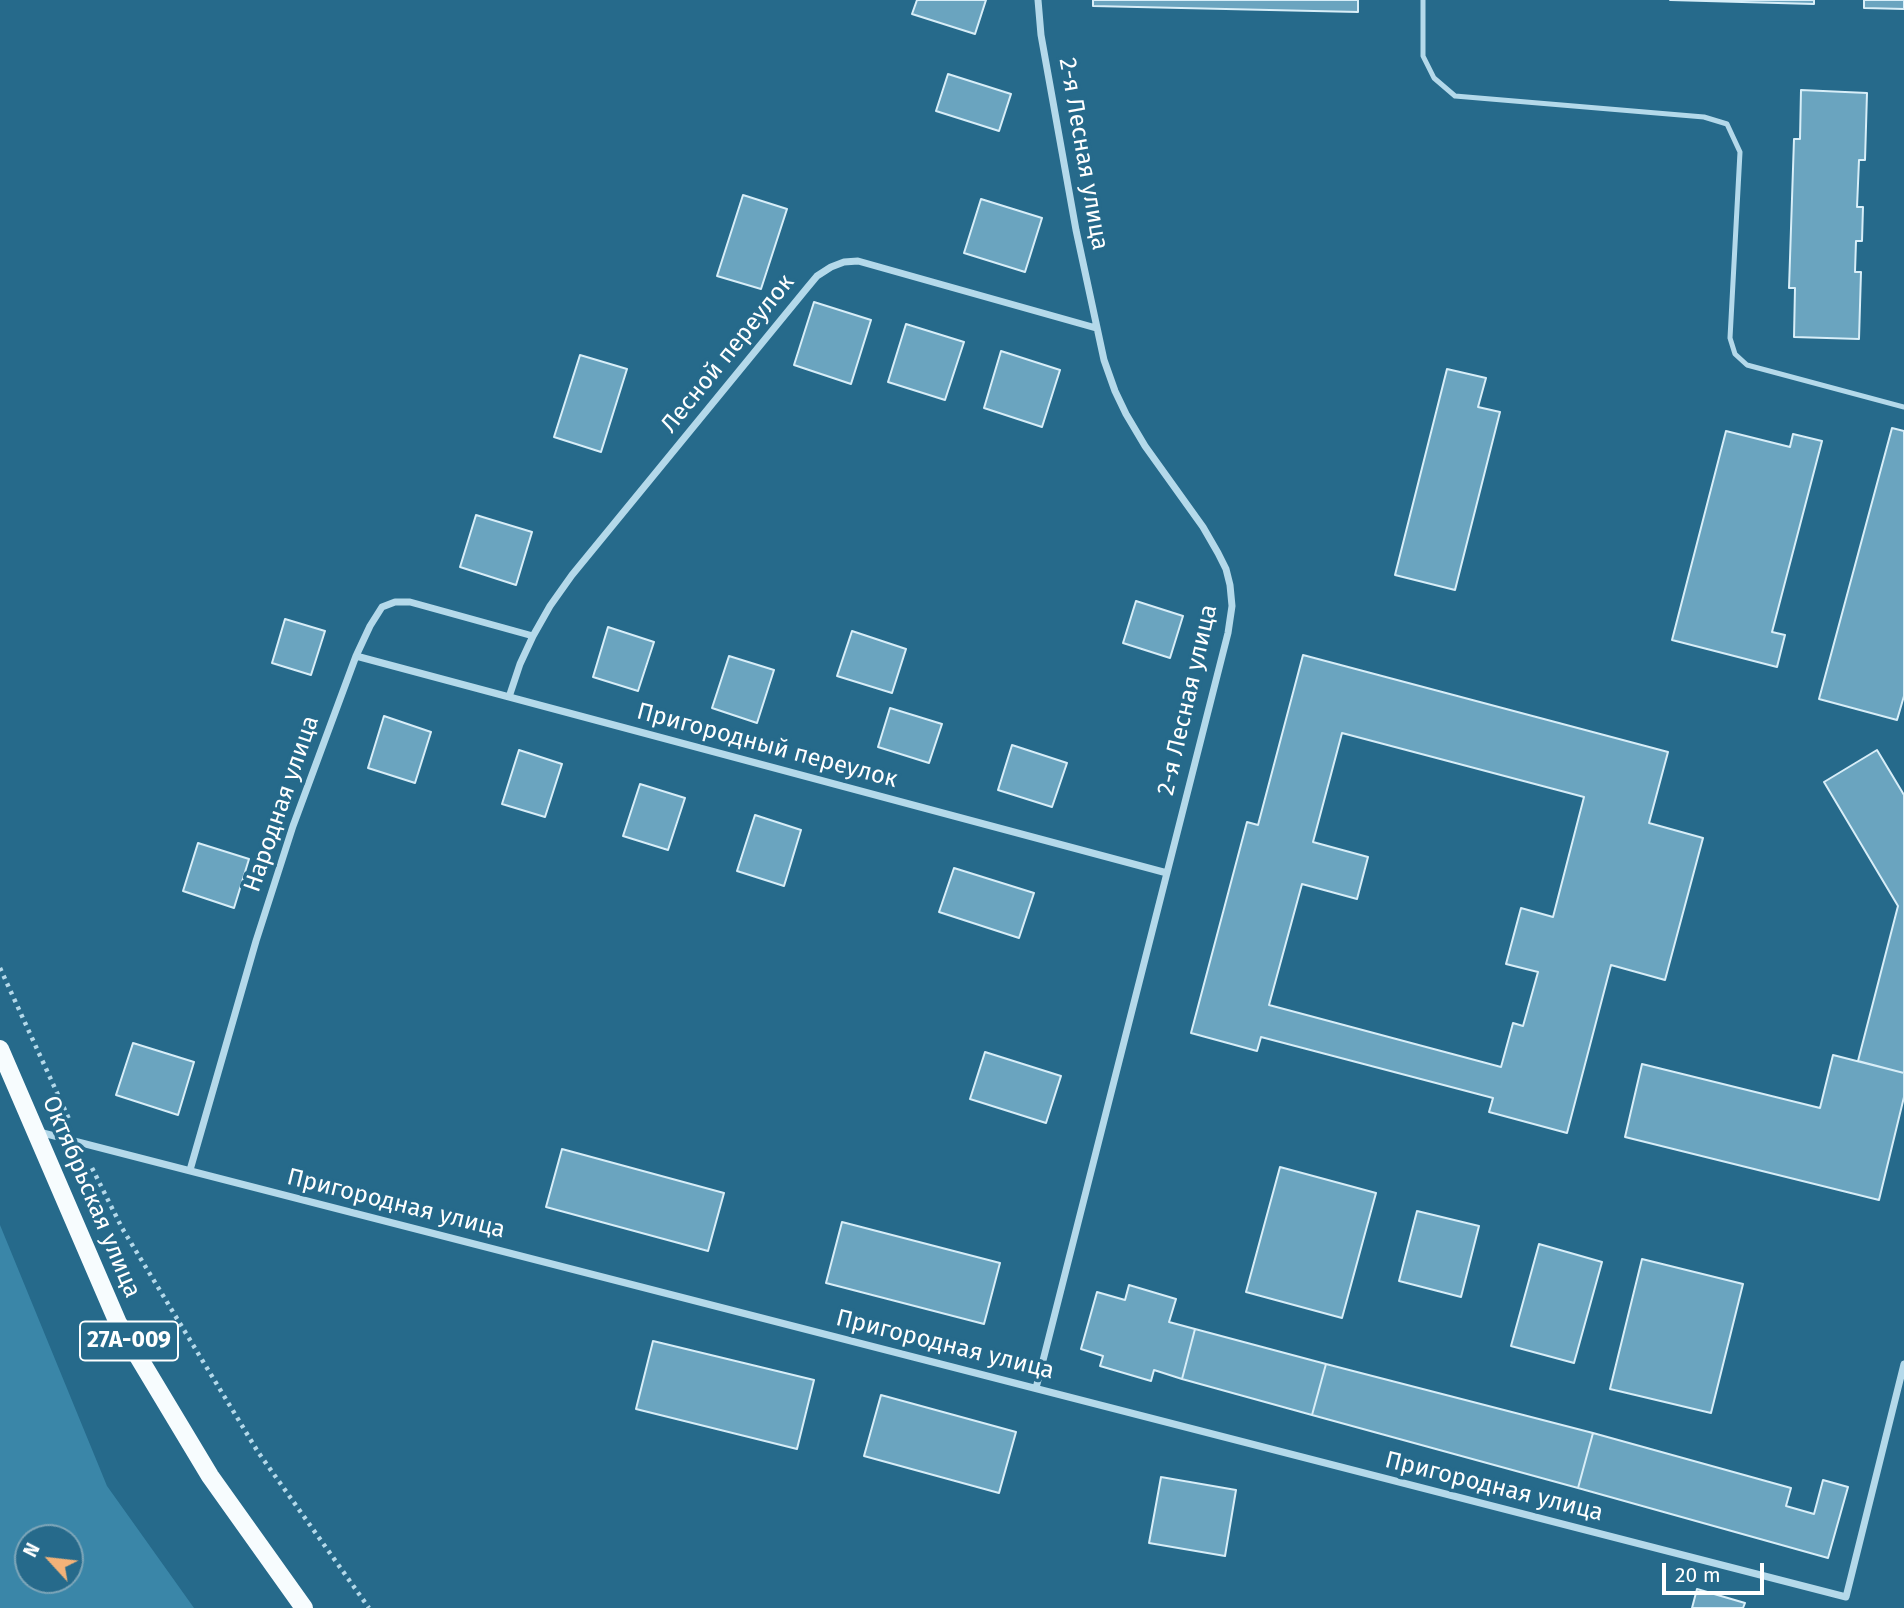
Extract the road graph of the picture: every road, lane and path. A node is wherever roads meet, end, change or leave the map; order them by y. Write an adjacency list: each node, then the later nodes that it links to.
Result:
1 (1038, 0): 3 (street, 2-я Лесная улица)
2 (1423, 0): 4 (lane)
3 (1096, 328): 5 (street, Лесной переулок); 8 (street, 2-я Лесная улица)
4 (1904, 407)
5 (533, 636): 6 (street, Народная улица); 7 (street, Лесной переулок)
6 (356, 656): 7 (street, Пригородный переулок); 13 (street, Народная улица)
7 (509, 696): 8 (street, Пригородный переулок)
8 (1167, 873): 15 (street, 2-я Лесная улица)
9 (0, 968): 12 (path)
10 (0, 1049): 11 (main road, Октябрьская улица / 27А-009)
11 (35, 1131): 12 (street, Пригородная улица); 16 (main road, Октябрьская улица / 27А-009)
12 (79, 1142): 13 (street, Пригородная улица); 17 (path)
13 (190, 1170): 15 (street, Пригородная улица)
14 (1904, 1364): 15 (street, Пригородная улица)
15 (1036, 1388)
16 (304, 1608)
17 (369, 1608)

